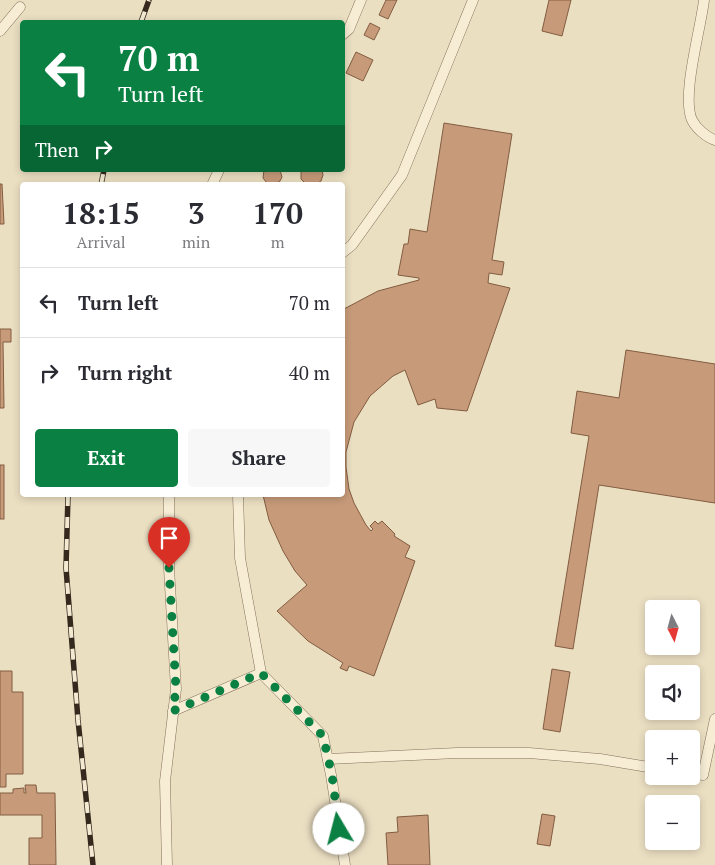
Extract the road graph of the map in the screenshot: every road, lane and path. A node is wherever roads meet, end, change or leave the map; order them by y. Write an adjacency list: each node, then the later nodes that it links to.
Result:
1 (361, 0): 6 (lane)
2 (473, 0): 8 (lane)
3 (704, 0): 7 (lane)
4 (20, 7): 5 (lane)
5 (0, 32)
6 (345, 32)
7 (715, 140)
8 (345, 251)
9 (170, 497): 12 (lane)
10 (238, 497): 11 (lane)
11 (261, 673): 12 (lane); 14 (lane)
12 (173, 711): 17 (lane)
13 (715, 719): 16 (lane)
14 (328, 759): 15 (lane); 18 (lane)
15 (645, 766)
16 (700, 774)
17 (167, 865)
18 (345, 865)

